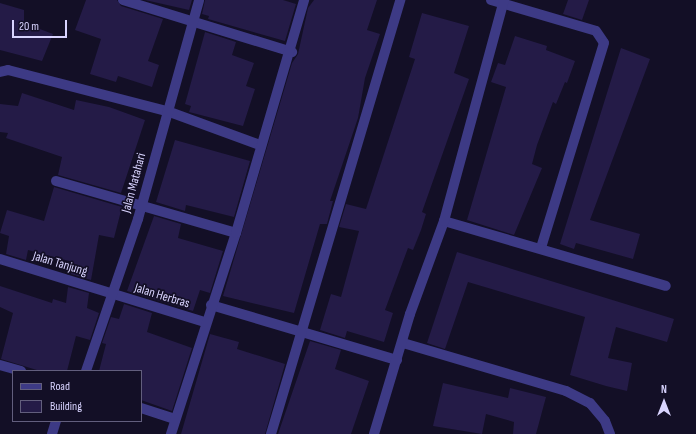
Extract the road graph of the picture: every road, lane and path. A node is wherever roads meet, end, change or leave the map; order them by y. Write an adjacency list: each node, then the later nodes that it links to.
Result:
1 (122, 0): 7 (street)
2 (199, 0): 7 (street, Jalan Matahari)
3 (304, 0): 8 (street)
4 (400, 0): 22 (street)
5 (491, 0): 6 (street)
6 (503, 2): 14 (street); 16 (street)
7 (192, 24): 8 (street); 10 (street, Jalan Matahari)
8 (292, 52): 11 (street)
9 (0, 72): 10 (street)
10 (167, 111): 11 (street); 13 (street, Jalan Matahari)
11 (260, 145): 15 (street)
12 (56, 181): 13 (street)
13 (142, 204): 15 (street); 19 (street, Jalan Matahari)
14 (444, 221): 16 (street); 23 (street)
15 (236, 233): 20 (street)
16 (540, 248): 18 (street)
17 (0, 259): 19 (street, Jalan Tanjung)
18 (666, 286)
19 (112, 294): 21 (street, Jalan Herbras); 27 (street, Jalan Matahari)
20 (211, 305): 21 (street); 22 (street)
21 (205, 322): 29 (street)
22 (303, 332): 24 (street); 33 (street)
23 (403, 343): 24 (street); 35 (street)
24 (397, 360): 34 (street)
25 (0, 366): 26 (street)
26 (17, 370)
27 (86, 370)
28 (142, 408): 29 (street)
29 (175, 419): 32 (street)
30 (56, 422): 31 (street)
31 (52, 434)
32 (170, 434)
33 (271, 434)
34 (374, 434)
35 (610, 434)

